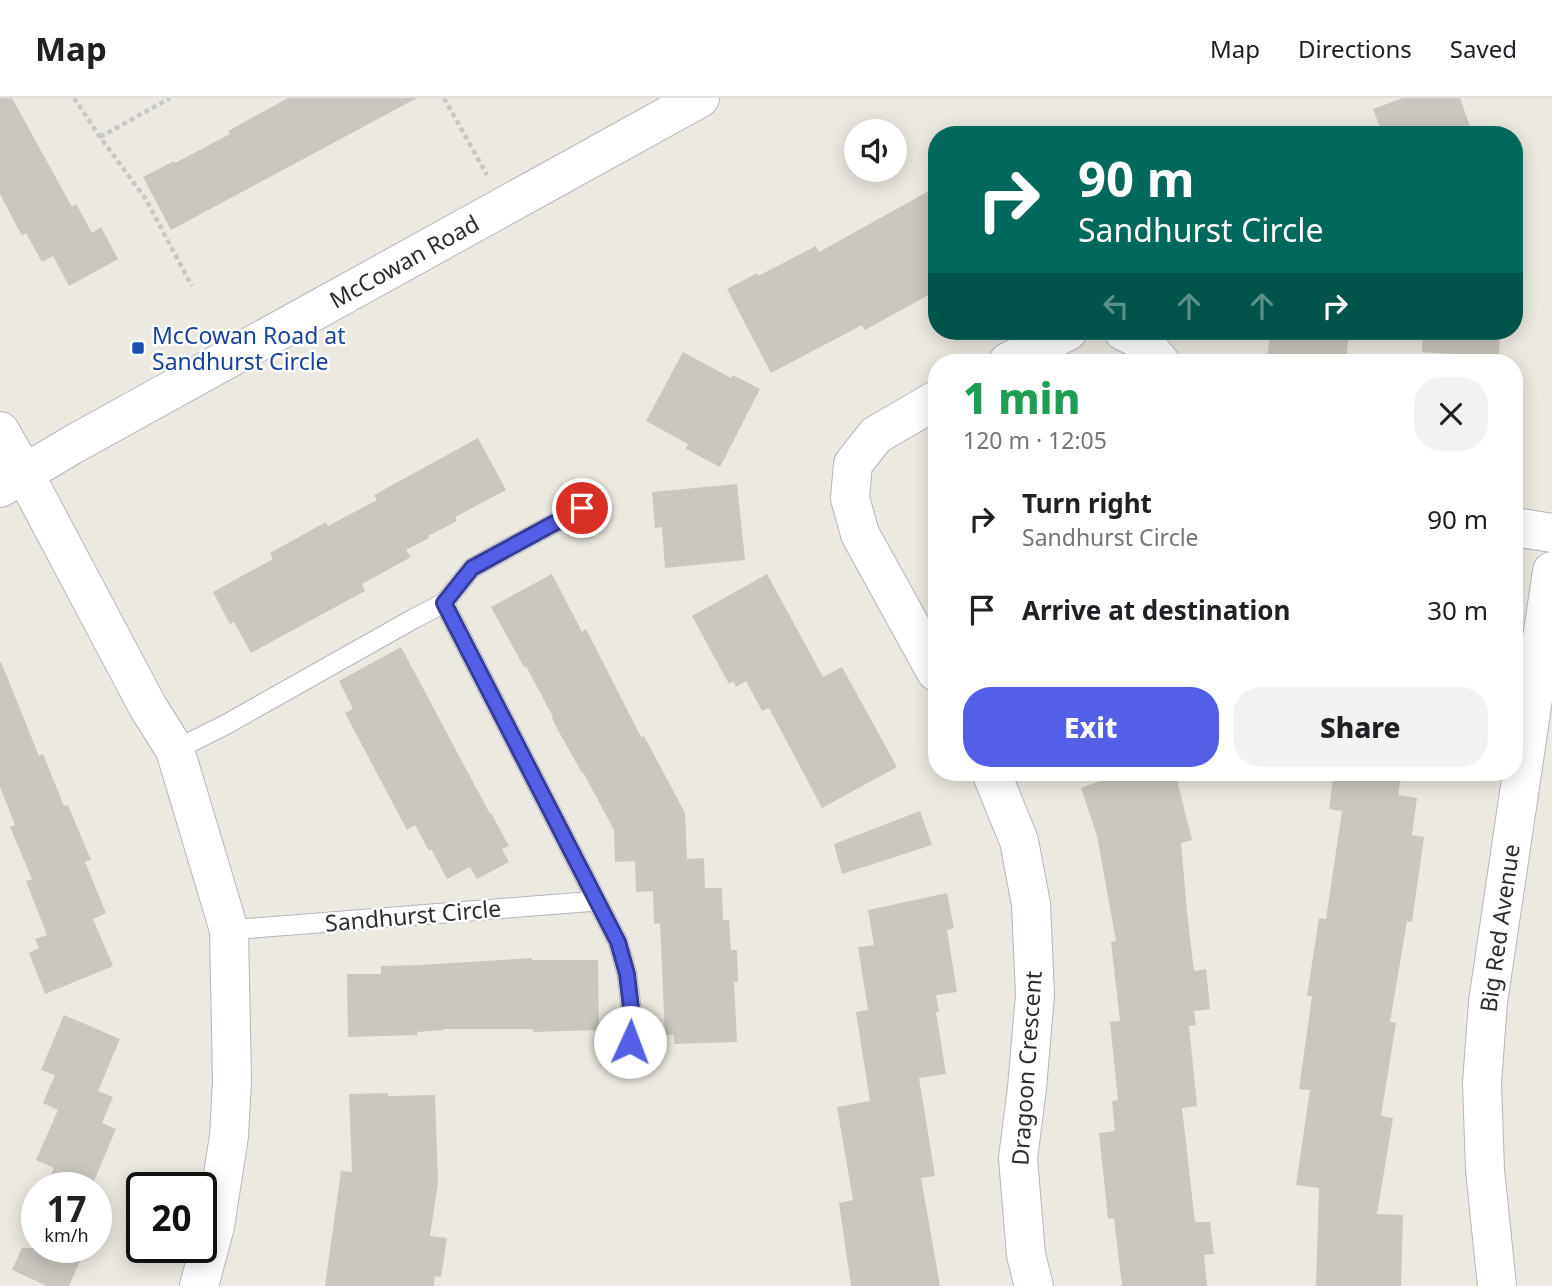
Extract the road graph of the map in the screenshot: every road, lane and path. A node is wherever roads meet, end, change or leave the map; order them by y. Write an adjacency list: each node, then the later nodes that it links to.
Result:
1 (74, 98): 5 (path)
2 (170, 98): 5 (path)
3 (444, 98): 6 (path)
4 (700, 98): 6 (street, McCowan Road)
5 (100, 137): 7 (path)
6 (504, 206): 14 (street, McCowan Road)
7 (192, 286)
8 (1051, 340): 10 (street)
9 (1141, 340): 11 (street)
10 (1023, 354)
11 (1153, 354)
12 (928, 405): 20 (street)
13 (0, 431): 14 (street)
14 (12, 480): 21 (street)
15 (582, 508): 19 (lane)
16 (1523, 528): 17 (street)
17 (1552, 533)
18 (1552, 572): 22 (street, Big Red Avenue)
19 (444, 603): 21 (lane); 25 (lane)
20 (928, 657)
21 (175, 750): 26 (street)
22 (1523, 762)
23 (995, 781): 29 (street, Dragoon Crescent)
24 (1520, 781): 30 (street, Big Red Avenue)
25 (597, 901): 26 (lane, Sandhurst Circle); 27 (lane)
26 (229, 930): 28 (street)
27 (630, 1042)
28 (198, 1286)
29 (1034, 1286)
30 (1497, 1286)

